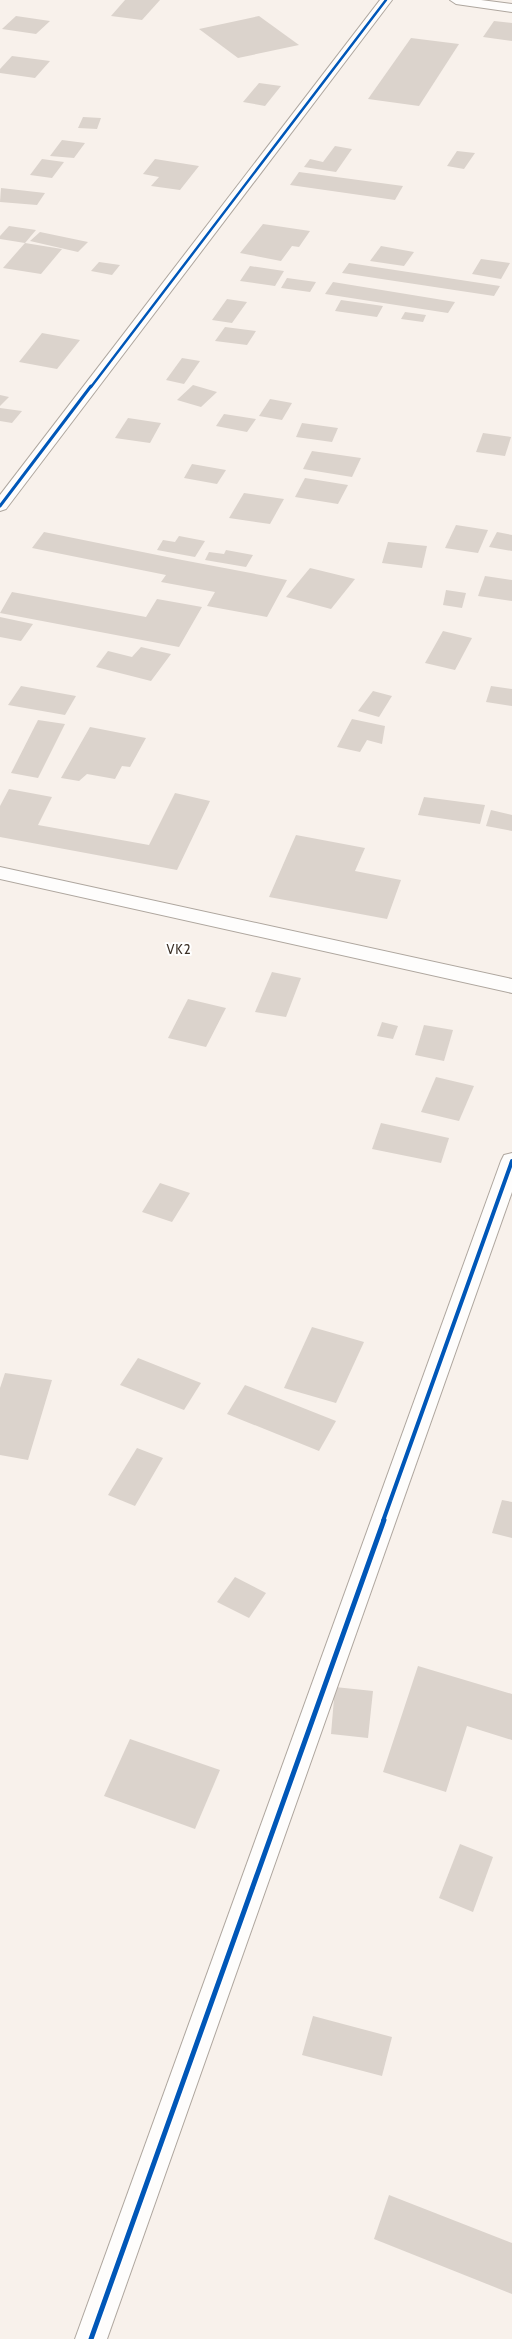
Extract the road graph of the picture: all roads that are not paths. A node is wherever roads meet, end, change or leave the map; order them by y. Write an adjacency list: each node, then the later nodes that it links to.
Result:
1 (386, 0): 4 (street)
2 (456, 0): 3 (street)
3 (512, 8)
4 (0, 506)
5 (0, 873): 6 (street)
6 (512, 986)
7 (512, 1162): 8 (street)
8 (91, 2339)

